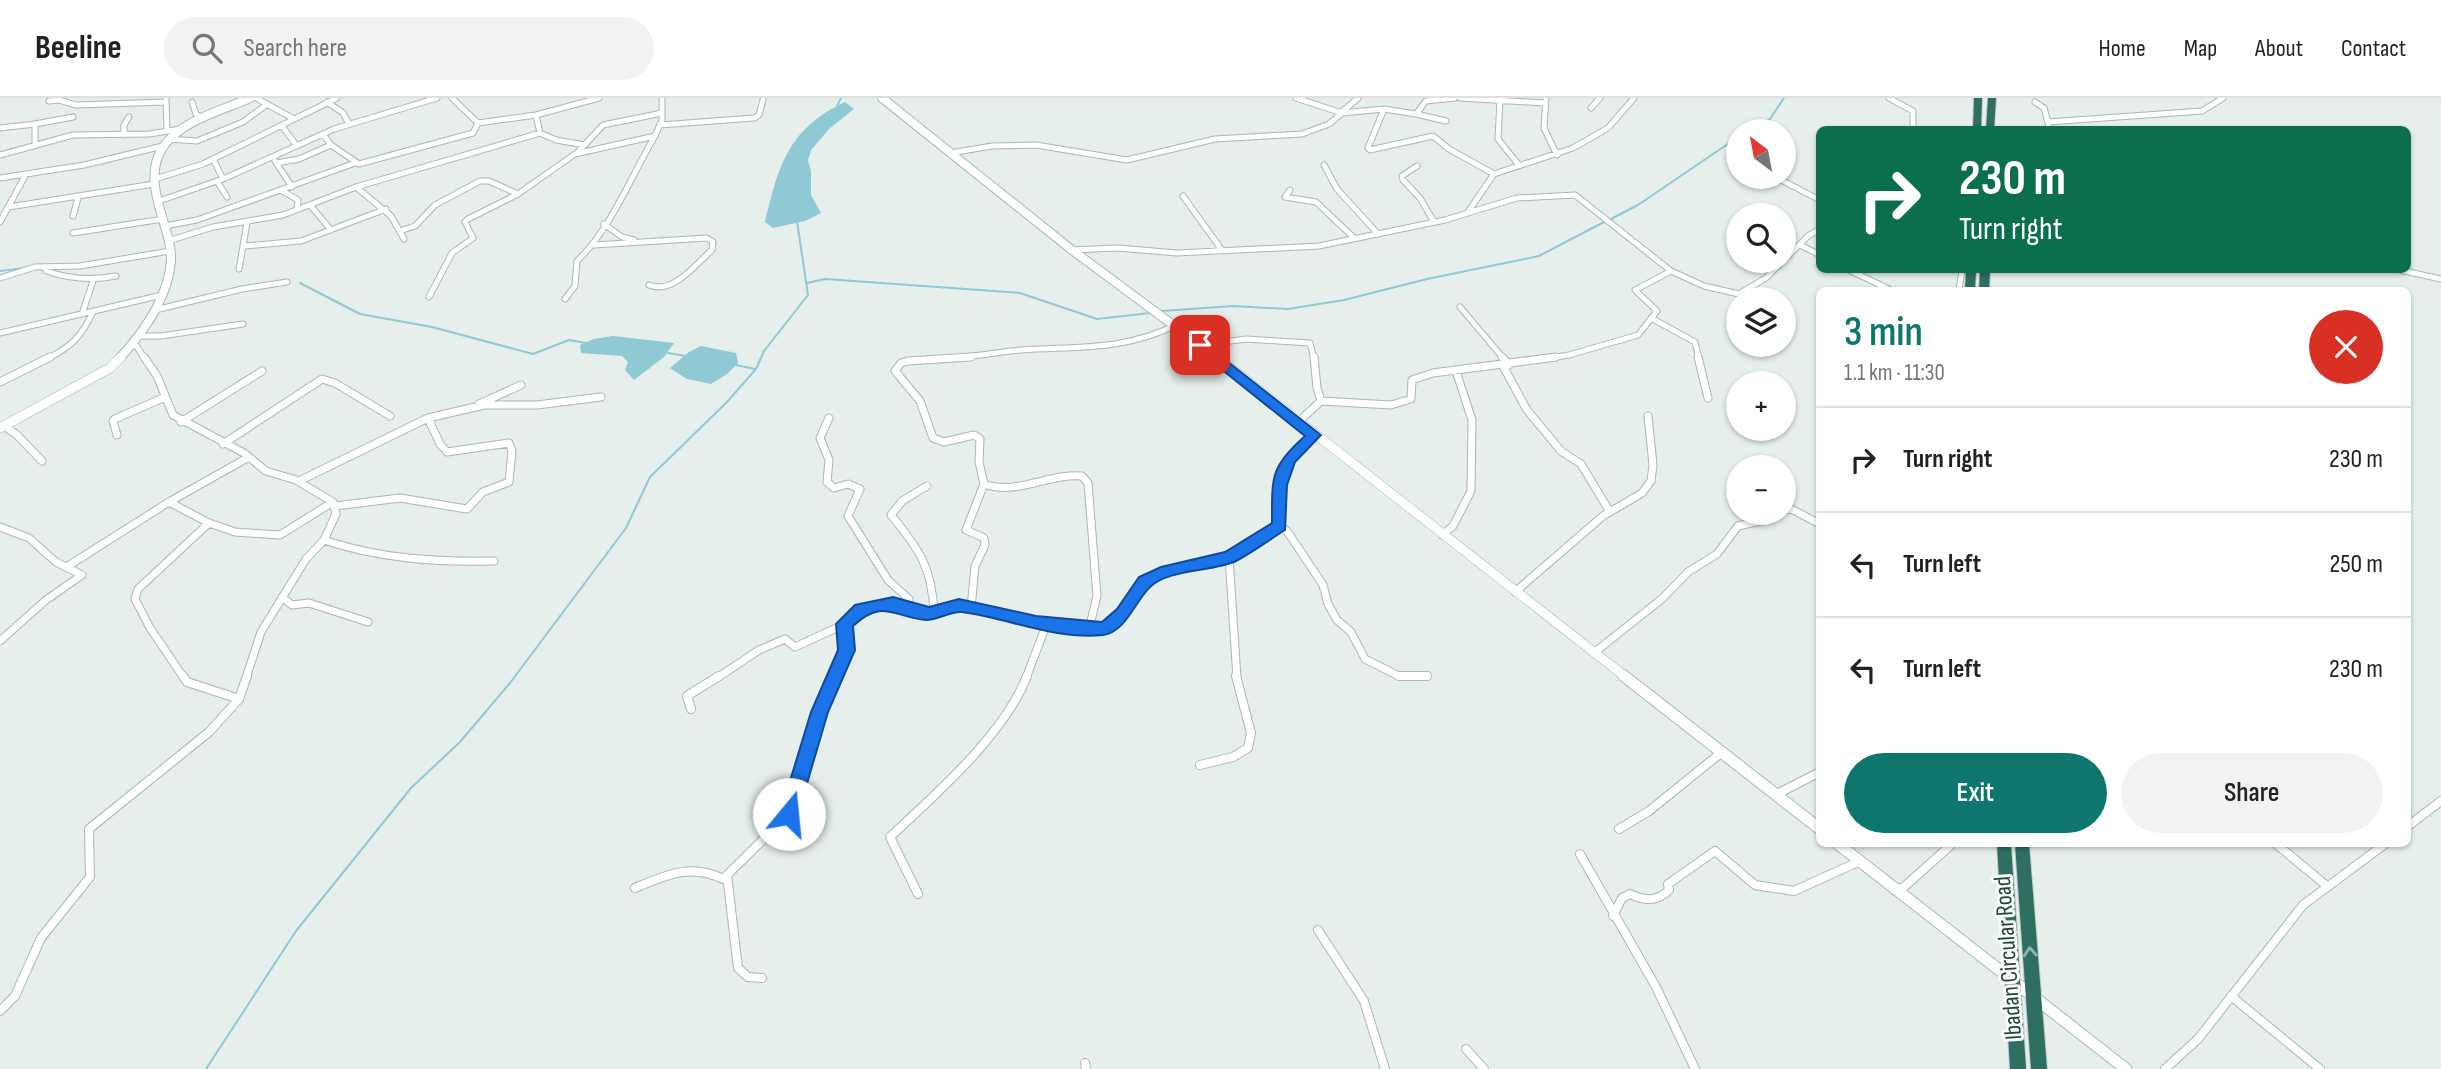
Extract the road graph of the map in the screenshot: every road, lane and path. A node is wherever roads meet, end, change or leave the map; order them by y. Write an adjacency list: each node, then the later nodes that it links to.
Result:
1 (175, 98): 20 (street)
2 (250, 98): 21 (main road)
3 (256, 98): 30 (street)
4 (337, 98): 28 (street)
5 (438, 98): 45 (street)
6 (452, 98): 43 (street)
7 (599, 98): 36 (street)
8 (662, 98): 33 (street)
9 (883, 98): 63 (main road)
10 (1296, 98): 34 (street)
11 (1358, 98): 34 (street)
12 (1455, 98): 23 (street)
13 (1460, 98): 24 (street)
14 (1600, 98): 31 (street)
15 (1634, 98): 66 (street)
16 (1889, 98): 48 (street)
17 (1978, 98): 49 (highway)
18 (1992, 98): 50 (highway)
19 (2223, 98): 42 (street)
20 (166, 100): 26 (street); 58 (street)
21 (236, 100): 39 (main road)
22 (764, 100): 47 (street)
23 (1427, 100): 35 (street)
24 (1500, 100): 25 (street); 70 (street)
25 (1546, 101): 66 (street)
26 (49, 102)
27 (192, 102): 39 (street)
28 (327, 102): 40 (street); 45 (street)
29 (2035, 102): 42 (street)
30 (266, 105): 40 (street); 58 (street)
31 (1591, 108)
32 (1384, 109): 34 (street); 35 (street); 73 (street)
33 (662, 113): 47 (street); 61 (street)
34 (1342, 113): 63 (street)
35 (1416, 114): 41 (street)
36 (536, 115): 43 (street); 54 (street)
37 (73, 117): 44 (street)
38 (129, 117): 56 (street)
39 (202, 118): 58 (main road)
40 (294, 119): 46 (street)
41 (1446, 121)
42 (2048, 122): 51 (street)
43 (478, 123): 69 (street)
44 (35, 124): 52 (street); 59 (street)
45 (349, 124): 55 (street)
46 (282, 125): 62 (street); 67 (street)
47 (660, 125): 57 (street)
48 (1915, 126)
49 (1977, 126)
50 (1990, 126)
51 (2049, 126)
52 (3, 128): 53 (street)
53 (0, 133)
54 (540, 133): 61 (street); 79 (street)
55 (323, 134): 60 (street); 62 (street)
56 (124, 135): 58 (street); 59 (street)
57 (655, 136): 64 (street); 99 (street)
58 (167, 139): 74 (street); 77 (main road)
59 (35, 144): 65 (street)
60 (331, 145): 68 (street); 69 (street)
61 (585, 145): 64 (street)
62 (297, 146): 68 (street)
63 (950, 153): 113 (main road)
64 (575, 154): 83 (street)
65 (0, 155)
66 (1557, 155): 70 (street)
67 (213, 159): 76 (street); 77 (street)
68 (275, 160): 76 (street); 78 (street)
69 (355, 163): 78 (street)
70 (1518, 164): 73 (street)
71 (1324, 165): 104 (street)
72 (1417, 166): 95 (street)
73 (1494, 174): 93 (street)
74 (25, 176): 75 (street); 90 (street)
75 (0, 178)
76 (220, 180): 85 (street); 88 (street)
77 (155, 181): 86 (street); 88 (main road)
78 (292, 187): 81 (street)
79 (356, 187): 89 (street); 91 (street)
80 (1796, 188): 87 (street)
81 (281, 190): 92 (street); 97 (street)
82 (1290, 190): 105 (street)
83 (518, 194): 101 (street); 128 (street)
84 (1183, 196): 112 (street)
85 (227, 197)
86 (78, 198): 90 (street); 94 (street)
87 (1816, 198)
88 (159, 201): 97 (main road)
89 (310, 205): 92 (street); 100 (street)
90 (9, 207): 96 (street)
91 (386, 209): 100 (street); 101 (street)
92 (297, 210): 98 (street)
93 (1468, 213): 95 (street); 117 (street)
94 (73, 216)
95 (1434, 222): 104 (street)
96 (0, 223)
97 (164, 223): 103 (street); 110 (main road)
98 (247, 223): 110 (street); 111 (street)
99 (604, 224): 107 (street); 108 (street)
100 (331, 230): 111 (street)
101 (402, 230): 106 (street)
102 (1816, 232): 109 (street)
103 (73, 233)
104 (1378, 234): 105 (street)
105 (1354, 238): 112 (street)
106 (404, 239)
107 (639, 240): 108 (street); 125 (street)
108 (594, 245): 129 (street)
109 (1800, 245): 114 (street); 117 (street)
110 (169, 246): 115 (street); 127 (main road)
111 (245, 246): 116 (street)
112 (1221, 249): 113 (street)
113 (1072, 250): 136 (main road)
114 (1816, 253)
115 (46, 267): 121 (street); 123 (street)
116 (239, 269)
117 (1671, 271): 134 (street)
118 (2411, 272): 122 (street)
119 (1855, 273): 126 (street)
120 (116, 276): 123 (street)
121 (0, 278)
122 (2441, 279)
123 (93, 281): 133 (street)
124 (287, 282): 131 (street)
125 (649, 285)
126 (1885, 287)
127 (162, 295): 131 (main road); 132 (street)
128 (429, 297)
129 (565, 299)
130 (1460, 307): 141 (street)
131 (155, 310): 138 (main road)
132 (93, 312): 133 (street); 144 (street)
133 (82, 314): 137 (street)
134 (1651, 318): 141 (street); 148 (street)
135 (243, 324): 138 (street)
136 (1176, 325): 140 (main road); 164 (street)
137 (0, 333)
138 (141, 336): 139 (main road)
139 (135, 344): 146 (street); 157 (main road)
140 (1200, 345): 149 (street); 156 (main road)
141 (1506, 365): 143 (street); 168 (street)
142 (262, 371): 155 (street)
143 (1456, 371): 149 (street); 175 (street)
144 (0, 382)
145 (521, 385): 150 (street)
146 (165, 397): 155 (street); 158 (street)
147 (601, 397): 150 (street)
148 (1708, 398)
149 (1321, 401): 156 (street)
150 (465, 409): 153 (street)
151 (390, 416): 160 (street)
152 (1648, 416): 168 (street)
153 (428, 418): 163 (street); 167 (street)
154 (829, 418): 183 (street)
155 (181, 422): 160 (street)
156 (1298, 422): 159 (main road)
157 (2, 427): 162 (street)
158 (117, 435)
159 (1314, 435): 173 (street); 175 (main road)
160 (223, 444): 161 (street)
161 (249, 457): 163 (street); 166 (street)
162 (42, 461)
163 (299, 481): 167 (street)
164 (984, 484): 182 (street); 188 (street)
165 (927, 486): 184 (street)
166 (169, 502): 171 (street); 179 (street)
167 (334, 504): 171 (street); 176 (street)
168 (1610, 512): 180 (street)
169 (1796, 512): 170 (street)
170 (1816, 522)
171 (209, 523): 192 (street)
172 (1743, 525): 190 (street)
173 (1280, 526): 177 (street); 191 (street)
174 (0, 527): 179 (street)
175 (1442, 535): 180 (main road)
176 (324, 540): 178 (street); 181 (street)
177 (1229, 557): 188 (street); 195 (street)
178 (494, 561)
179 (68, 566): 189 (street)
180 (1515, 592): 190 (main road)
181 (282, 597): 185 (street); 192 (street)
182 (971, 608): 184 (street); 186 (street)
183 (909, 610): 184 (street); 187 (street)
184 (934, 612)
185 (368, 622)
186 (1047, 623): 188 (street); 214 (street)
187 (845, 624): 193 (street); 210 (street)
188 (1088, 629)
189 (0, 641)
190 (1595, 652): 194 (main road)
191 (1427, 676)
192 (240, 699): 219 (street)
193 (691, 709)
194 (1723, 751): 197 (main road); 201 (street)
195 (1200, 765)
196 (1816, 774): 197 (street)
197 (1777, 794): 200 (main road)
198 (2441, 801): 199 (street)
199 (2411, 824)
200 (1816, 826)
201 (1619, 829)
202 (1842, 847): 209 (main road)
203 (1949, 847): 213 (street)
204 (2004, 847): 224 (highway, Ibadan Circular Road)
205 (2022, 847): 225 (highway, Ibadan Circular Road, one-way to 205)
206 (2279, 847): 211 (street)
207 (2381, 847): 211 (street)
208 (1580, 854): 215 (street)
209 (1860, 861): 213 (main road); 215 (street)
210 (727, 875): 212 (street); 217 (street)
211 (2327, 886): 218 (street)
212 (635, 888)
213 (1894, 890): 226 (main road)
214 (918, 894)
215 (1614, 916): 223 (street)
216 (1318, 930): 222 (street)
217 (762, 978)
218 (2231, 996): 227 (street); 228 (street)
219 (0, 1011)
220 (1466, 1049): 221 (street)
221 (1481, 1068)
222 (1385, 1069)
223 (1695, 1069)
224 (2018, 1069)
225 (2039, 1069)
226 (2126, 1069)
227 (2165, 1069)
228 (2320, 1069)

